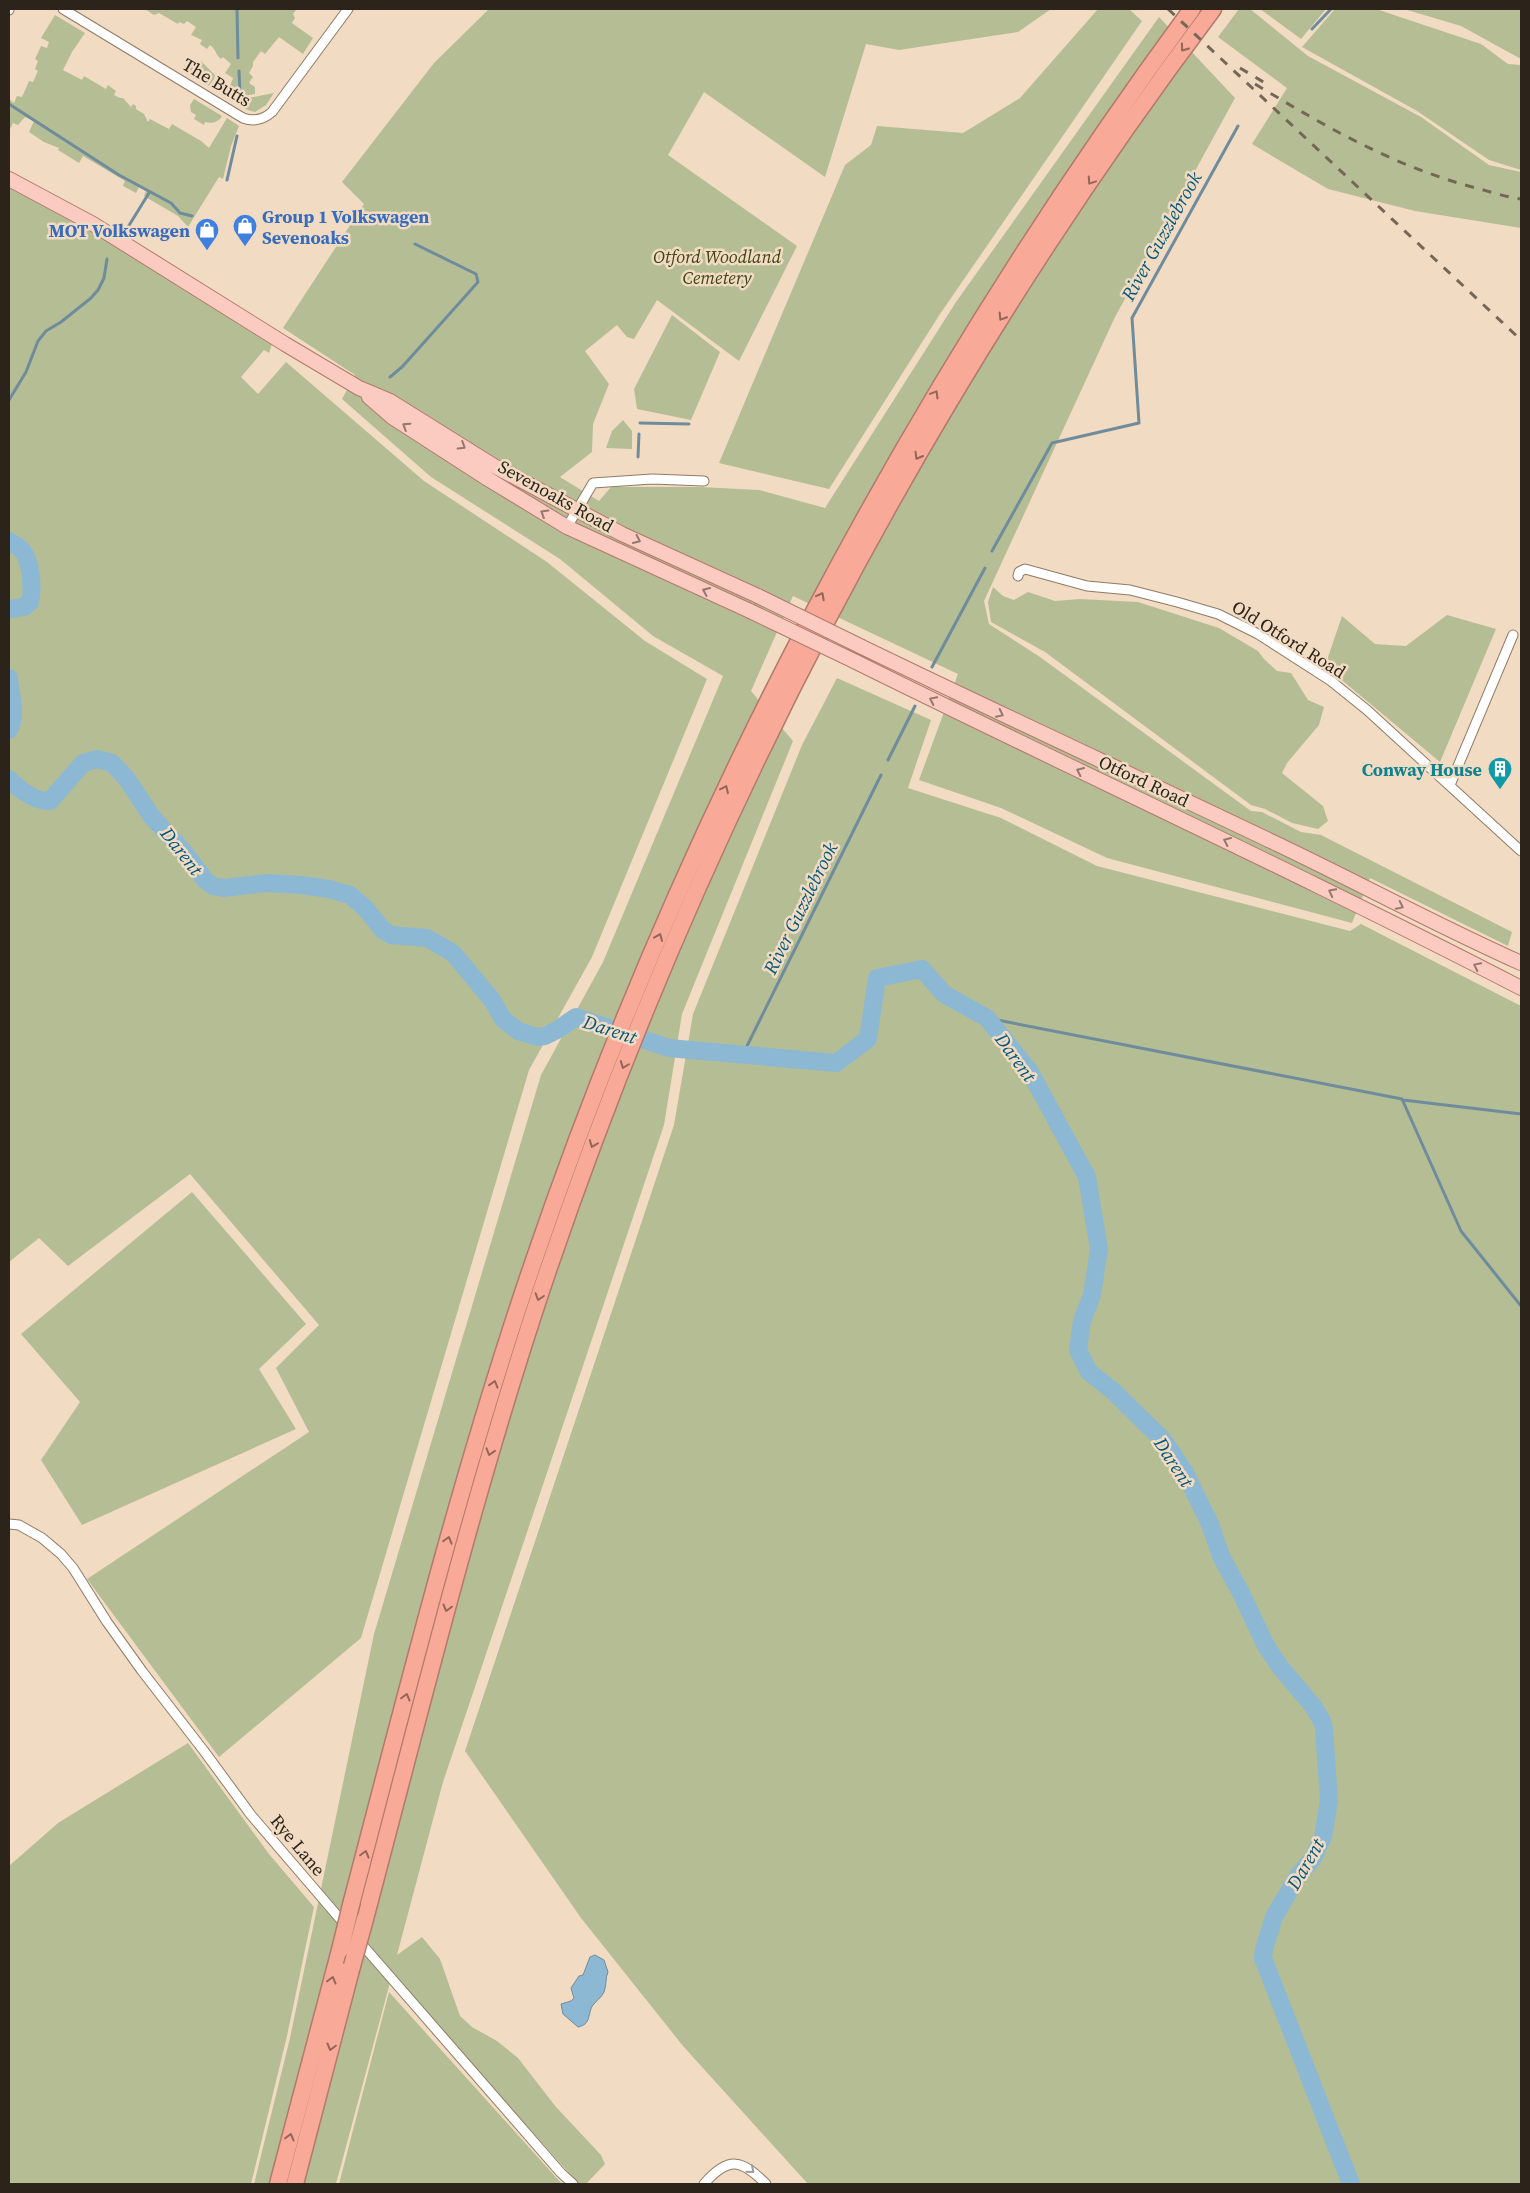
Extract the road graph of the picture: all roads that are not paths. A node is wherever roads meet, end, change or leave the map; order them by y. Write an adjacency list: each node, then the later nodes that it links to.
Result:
1 (63, 9): 2 (street, The Butts)
2 (348, 9)
3 (1192, 9): 19 (highway, one-way to 3, bridge)
4 (1213, 9): 20 (highway, one-way to 20, bridge)
5 (9, 179): 6 (main road, Sevenoaks Road)
6 (359, 388): 8 (main road, Sevenoaks Road, one-way to 8); 9 (main road, Sevenoaks Road, one-way to 6)
7 (704, 481): 8 (street)
8 (578, 510): 9 (street); 11 (main road, Sevenoaks Road, one-way to 11)
9 (567, 527): 12 (main road, Sevenoaks Road, one-way to 9)
10 (1018, 576): 14 (street, Old Otford Road)
11 (758, 596): 16 (main road, Otford Road, one-way to 16, bridge)
12 (750, 611): 17 (main road, Otford Road, one-way to 12, bridge)
13 (1513, 635): 14 (street)
14 (1450, 785): 15 (street, Old Otford Road)
15 (1521, 851)
16 (1521, 963)
17 (1521, 987)
18 (9, 1524): 21 (street, Rye Lane)
19 (278, 2184)
20 (295, 2184)
21 (573, 2184)
22 (704, 2184): 23 (street, one-way to 23)
23 (766, 2184)

